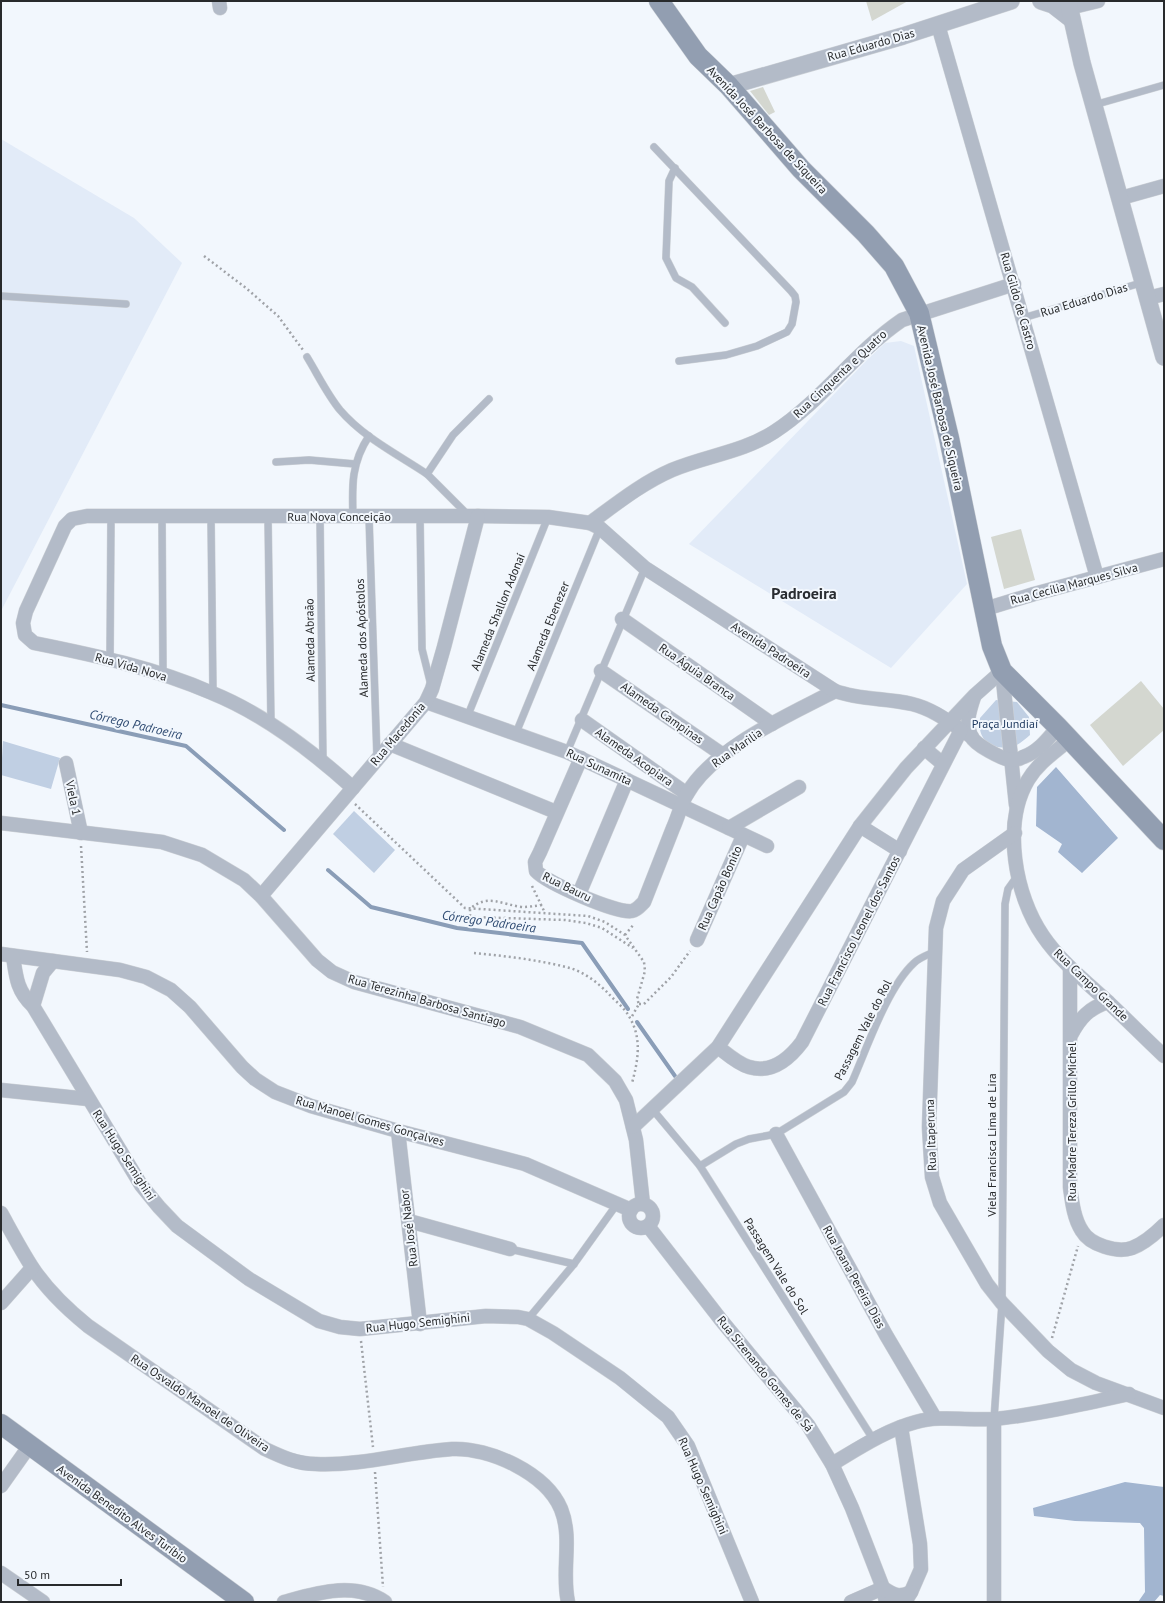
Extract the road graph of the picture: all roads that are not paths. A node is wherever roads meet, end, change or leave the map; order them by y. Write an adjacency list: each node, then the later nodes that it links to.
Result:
1 (659, 1): 8 (main road, Avenida José Barbosa de Siqueira)
2 (1011, 1): 6 (street, Rua Eduardo Dias)
3 (1041, 1): 5 (street)
4 (1098, 1): 5 (street)
5 (1069, 10): 9 (street)
6 (938, 25): 8 (street, Rua Eduardo Dias); 14 (street, Rua Gildo de Castro)
7 (1164, 85): 9 (lane)
8 (729, 86): 18 (main road, Avenida José Barbosa de Siqueira)
9 (1094, 105): 13 (street)
10 (654, 147): 11 (lane)
11 (675, 168): 20 (lane); 23 (lane)
12 (1164, 186): 13 (street)
13 (1121, 198): 15 (street)
14 (1014, 284): 18 (street, Rua Cinquenta e Quatro); 19 (street, Rua Gildo de Castro)
15 (1152, 291): 19 (lane, Rua Eduardo Dias); 22 (street)
16 (1, 296): 17 (lane)
17 (126, 304)
18 (919, 313): 40 (street, Rua Cinquenta e Quatro); 44 (main road, Avenida José Barbosa de Siqueira)
19 (1024, 318): 43 (street, Rua Gildo de Castro)
20 (724, 323)
21 (307, 357): 25 (lane)
22 (1164, 357)
23 (679, 361)
24 (489, 399): 28 (lane)
25 (369, 436): 27 (lane); 28 (lane)
26 (276, 462): 27 (lane)
27 (355, 464): 37 (lane)
28 (427, 474): 33 (lane)
29 (87, 516): 30 (street, Rua Nova Conceição); 46 (street, Rua Vida Nova)
30 (111, 516): 31 (street, Rua Nova Conceição); 46 (lane)
31 (162, 516): 34 (street, Rua Nova Conceição); 49 (lane)
32 (420, 516): 33 (street, Rua Nova Conceição); 38 (street, Rua Nova Conceição); 50 (lane)
33 (474, 516): 39 (street, Rua Nova Conceição); 50 (street, Rua Macedonia)
34 (211, 517): 35 (street, Rua Nova Conceição); 52 (lane)
35 (268, 517): 36 (street, Rua Nova Conceição); 58 (lane)
36 (320, 517): 37 (street, Rua Nova Conceição); 70 (lane, Alameda Abraão)
37 (353, 517): 38 (street, Rua Nova Conceição)
38 (369, 517): 67 (lane, Alameda dos Apóstolos)
39 (548, 517): 40 (street, Rua Nova Conceição); 55 (lane, Alameda Shallon Adonaí)
40 (595, 525): 42 (street, Avenida Padroeira); 60 (lane, Alameda Ebenezer)
41 (1164, 559): 43 (street, Rua Cecília Marques Silva)
42 (645, 568): 45 (lane); 51 (street, Avenida Padroeira)
43 (1097, 577): 44 (street, Rua Cecília Marques Silva)
44 (985, 609): 48 (main road, Avenida José Barbosa de Siqueira)
45 (622, 619): 47 (lane); 59 (street, Rua Águia Branca)
46 (110, 659): 49 (street, Rua Vida Nova)
47 (601, 671): 56 (lane); 66 (street, Alameda Campinas)
48 (1002, 671): 53 (street); 62 (main road, Avenida José Barbosa de Siqueira); 69 (street, Rua Campo Grande)
49 (163, 676): 52 (street, Rua Vida Nova)
50 (432, 689): 54 (street, Rua Macedonia)
51 (835, 691): 57 (street, Avenida Padroeira); 59 (street, Rua Marilia)
52 (213, 693): 58 (street, Rua Vida Nova)
53 (975, 694): 57 (street); 61 (street)
54 (426, 702): 55 (street, Rua Sunamita); 63 (street, Rua Macedonia)
55 (468, 715): 60 (street, Rua Sunamita)
56 (582, 720): 65 (lane); 76 (street, Alameda Acopiara)
57 (948, 722): 61 (street, Avenida Padroeira); 64 (street)
58 (271, 724): 70 (street, Rua Vida Nova)
59 (772, 724): 66 (street, Rua Marilia)
60 (516, 733): 65 (street, Rua Sunamita)
61 (966, 734): 69 (street); 72 (street, Rua Francisco Leonel dos Santos)
62 (1064, 734): 69 (street); 78 (street, Rua Campo Grande); 85 (main road, Avenida José Barbosa de Siqueira)
63 (390, 744): 67 (street, Rua Macedonia); 77 (street)
64 (924, 748): 72 (street); 80 (street)
65 (567, 752): 68 (street, Rua Sunamita)
66 (723, 755): 76 (street, Rua Marilia)
67 (377, 758): 75 (street, Rua Macedonia)
68 (581, 758): 73 (street, Rua Sunamita); 77 (street, Rua Bauru)
69 (1012, 760): 78 (street, Rua Campo Grande)
70 (323, 763): 75 (street, Rua Vida Nova)
71 (66, 764): 82 (street, Viela 1)
72 (943, 764): 87 (street, Rua Francisco Leonel dos Santos)
73 (627, 780): 76 (street, Rua Sunamita); 89 (street)
74 (799, 787): 81 (street)
75 (350, 792): 90 (street, Rua Macedonia)
76 (684, 800): 81 (street, Rua Sunamita); 91 (street, Rua Marilia)
77 (556, 812): 89 (street, Rua Bauru)
78 (1017, 813): 83 (street, Rua Campo Grande)
79 (1, 823): 82 (street, Rua Terezinha Barbosa Santiago)
80 (860, 826): 87 (street); 100 (street)
81 (729, 828): 84 (street, Rua Sunamita)
82 (81, 833): 90 (street, Rua Terezinha Barbosa Santiago)
83 (1015, 833): 88 (street, Rua Campo Grande); 93 (street, Rua Itaperuna)
84 (743, 836): 86 (street, Rua Sunamita); 92 (street, Rua Capão Bonito)
85 (1164, 840)
86 (767, 846)
87 (900, 851): 100 (street, Rua Francisco Leonel dos Santos)
88 (1018, 875): 96 (street, Rua Campo Grande); 119 (lane, Viela Francisca Lima de Lira)
89 (579, 894): 91 (street, Rua Bauru)
90 (260, 896): 105 (street, Rua Terezinha Barbosa Santiago)
91 (644, 902)
92 (697, 940)
93 (936, 951): 107 (lane, Passagem Vale do Rol); 119 (street, Rua Itaperuna)
94 (7, 955): 95 (street, Rua Manoel Gomes Gonçalves); 98 (street, Rua Hugo Semighini)
95 (53, 961): 98 (street); 106 (street, Rua Manoel Gomes Gonçalves)
96 (1070, 968): 97 (street, Rua Campo Grande); 99 (street, Rua Madre Tereza Grillo Michel)
97 (1108, 1002): 99 (street, Rua Madre Tereza Grillo Michel); 101 (street, Rua Campo Grande)
98 (33, 1006): 103 (street, Rua Hugo Semighini)
99 (1071, 1036): 113 (street, Rua Madre Tereza Grillo Michel)
100 (718, 1047): 104 (street)
101 (1164, 1056)
102 (1, 1090): 103 (street)
103 (88, 1099): 121 (street, Rua Hugo Semighini)
104 (653, 1110): 105 (street); 108 (lane, Passagem Vale do Sol)
105 (633, 1127): 110 (street, Rua Terezinha Barbosa Santiago)
106 (398, 1132): 109 (street, Rua Manoel Gomes Gonçalves); 112 (street, Rua José Nabor)
107 (776, 1134): 108 (lane, Passagem Vale do Rol); 124 (street, Rua Joana Pereira Dias)
108 (700, 1166): 128 (lane, Passagem Vale do Sol)
109 (617, 1204): 110 (street, Rua Manoel Gomes Gonçalves); 116 (lane)
110 (637, 1207): 114 (street); 114 (street)
111 (1, 1213): 117 (street, Rua Osvaldo Manoel de Oliveira)
112 (409, 1221): 115 (street); 121 (street, Rua José Nabor)
113 (1164, 1225)
114 (648, 1226): 130 (street, Rua Sizenando Gomes de Sá)
115 (510, 1249): 116 (lane)
116 (574, 1264): 120 (lane)
117 (32, 1268): 118 (street); 139 (street, Rua Osvaldo Manoel de Oliveira)
118 (1, 1303)
119 (1002, 1303): 122 (street, Rua Itaperuna); 125 (lane, Viela Francisca Lima de Lira)
120 (528, 1319): 121 (street, Rua Hugo Semighini); 140 (street, Rua Hugo Semighini)
121 (420, 1324)
122 (1130, 1394): 123 (street, Rua Itaperuna); 125 (street)
123 (1164, 1408)
124 (935, 1418): 125 (street); 127 (street)
125 (994, 1419): 143 (street)
126 (1, 1424): 129 (main road, Avenida Benedito Alves Turíbio)
127 (901, 1427): 128 (street); 134 (street)
128 (873, 1439): 130 (street)
129 (30, 1445): 131 (street); 136 (main road, Avenida Benedito Alves Turíbio)
130 (832, 1464): 133 (street, Rua Sizenando Gomes de Sá)
131 (1, 1486)
132 (1, 1573): 135 (street)
133 (883, 1588): 134 (street); 141 (street); 142 (street, Rua Sizenando Gomes de Sá)
134 (908, 1597)
135 (43, 1602)
136 (244, 1602)
137 (284, 1602): 138 (street)
138 (385, 1602)
139 (568, 1602)
140 (752, 1602)
141 (851, 1602)
142 (886, 1602)
143 (994, 1602)

